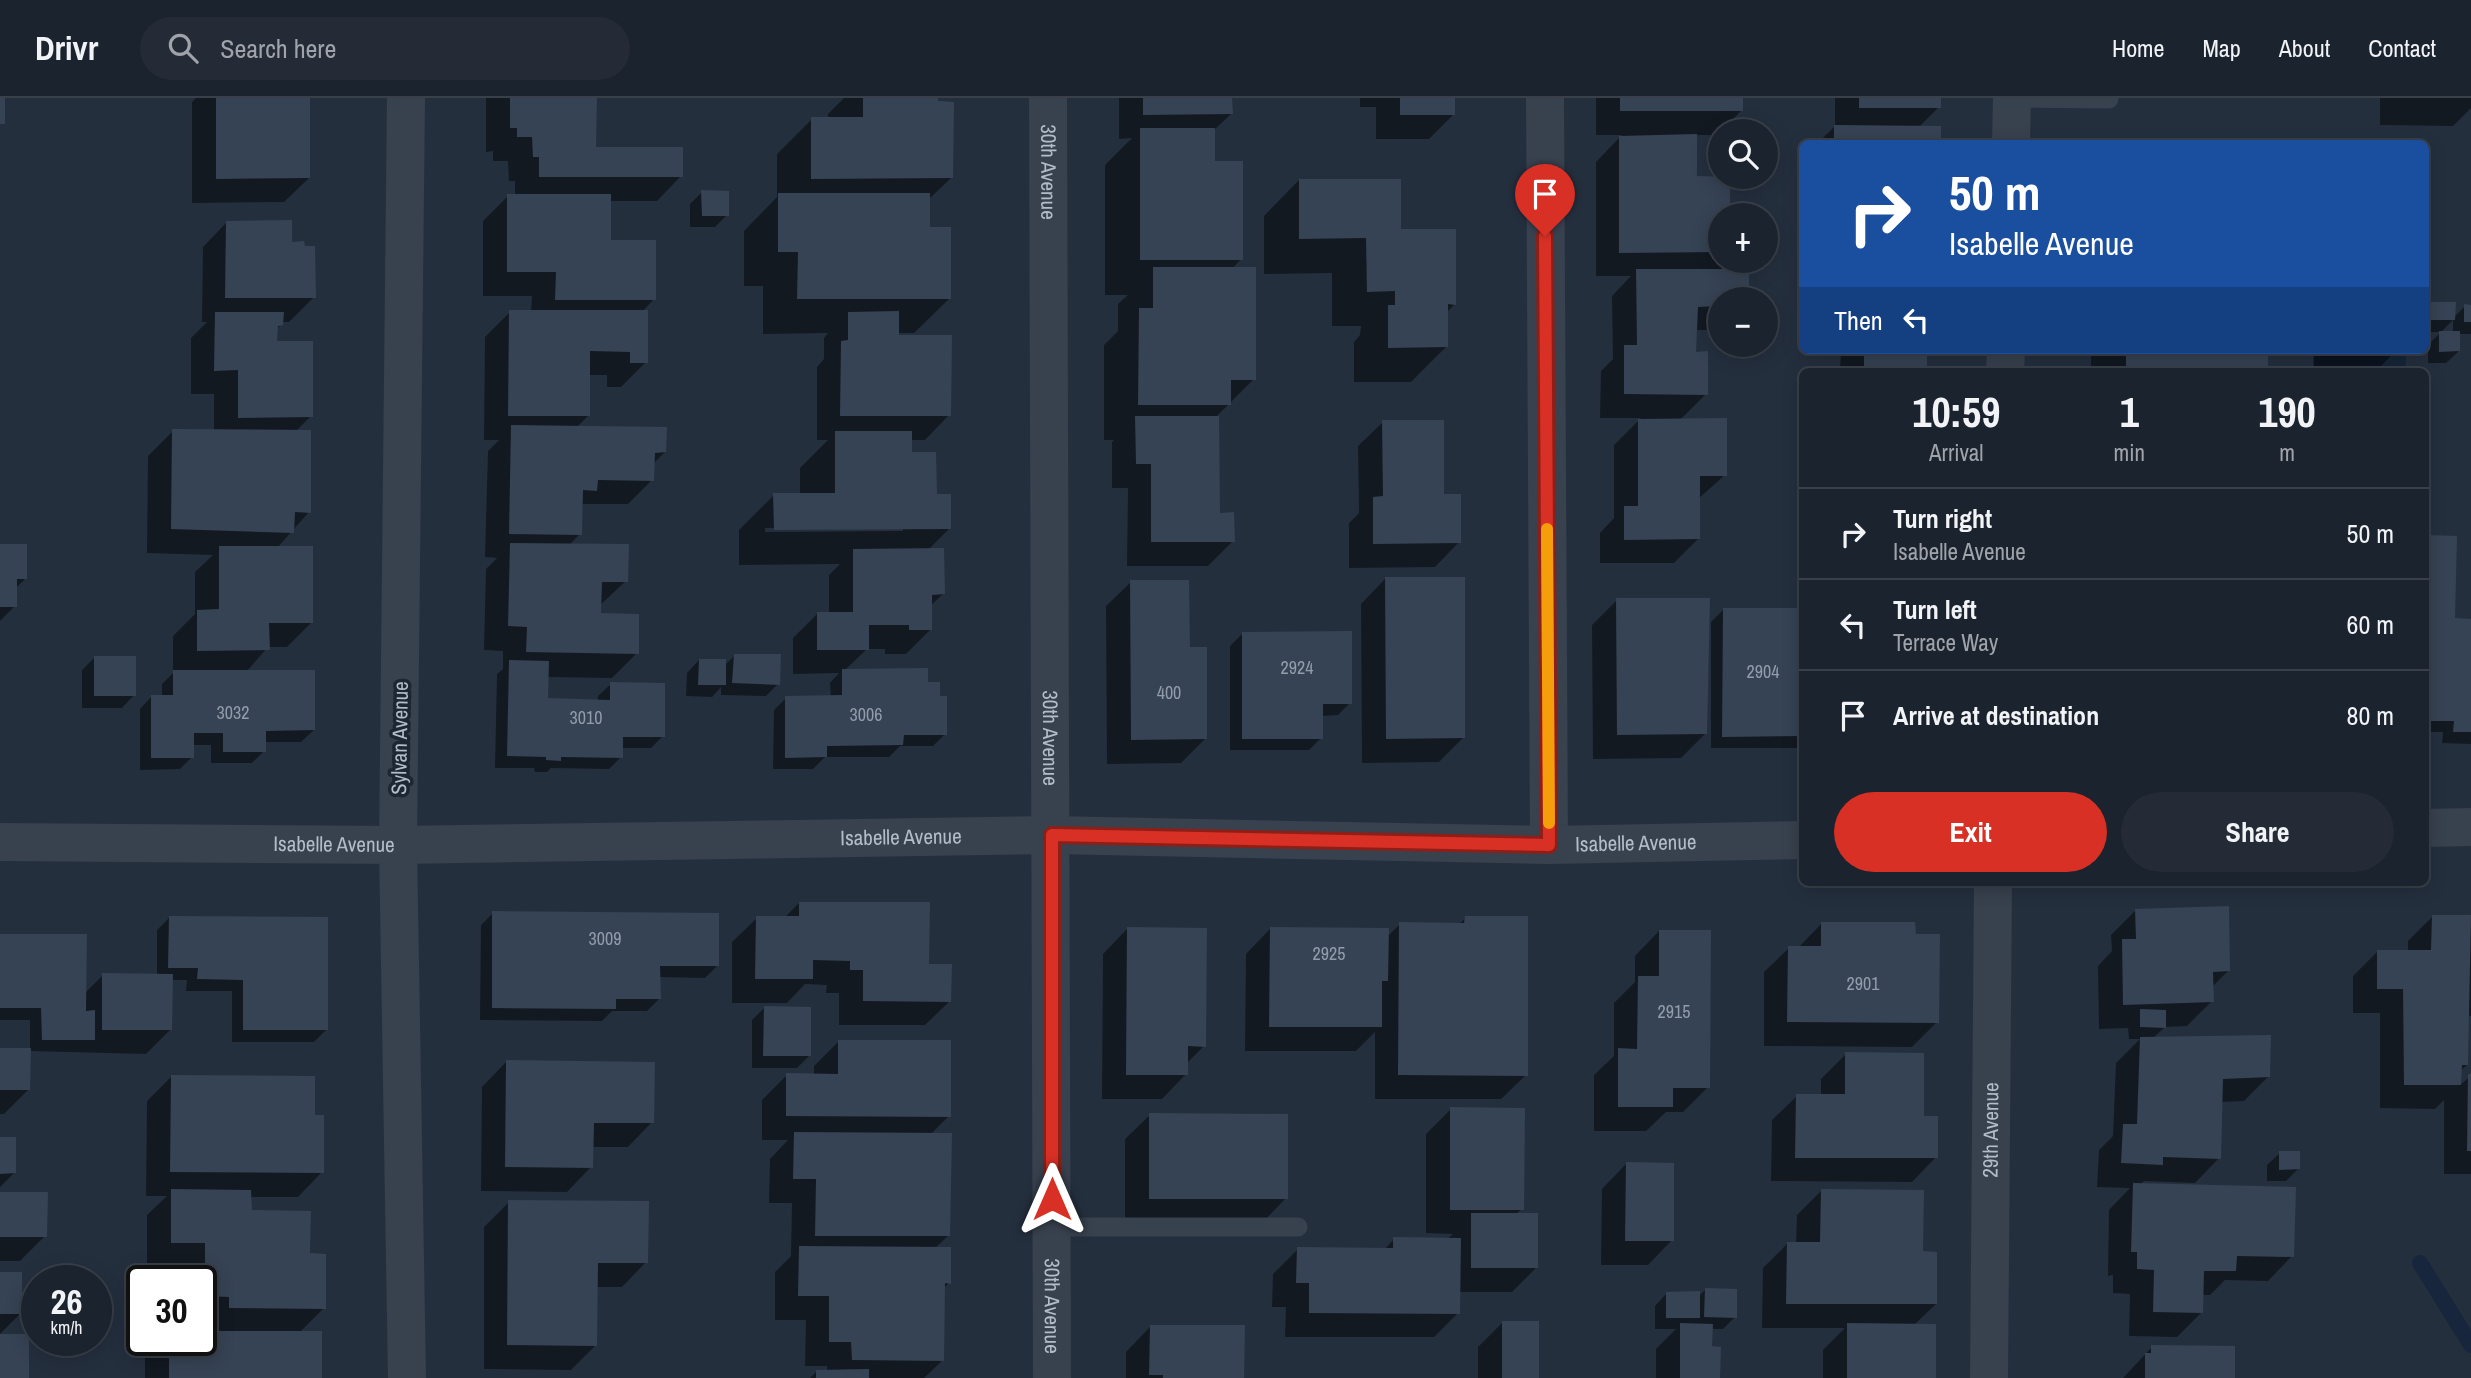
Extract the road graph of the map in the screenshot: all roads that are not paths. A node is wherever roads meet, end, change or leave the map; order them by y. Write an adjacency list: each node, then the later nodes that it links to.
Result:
1 (407, 98): 12 (street, Sylvan Avenue)
2 (1048, 98): 9 (street, 30th Avenue)
3 (1545, 98): 13 (street)
4 (2012, 98): 5 (lane); 6 (street)
5 (2109, 99)
6 (2011, 140)
7 (2471, 827): 8 (street)
8 (2429, 828)
9 (1052, 835): 12 (street, Isabelle Avenue); 13 (street, Isabelle Avenue); 15 (street, 30th Avenue)
10 (1799, 840): 13 (street, Isabelle Avenue)
11 (0, 842): 12 (street, Isabelle Avenue)
12 (398, 845): 17 (street, Sylvan Avenue)
13 (1549, 845)
14 (1993, 886): 19 (street, 29th Avenue)
15 (1052, 1227): 16 (lane); 18 (street, 30th Avenue)
16 (1298, 1227)
17 (407, 1378)
18 (1052, 1378)
19 (1989, 1378)

